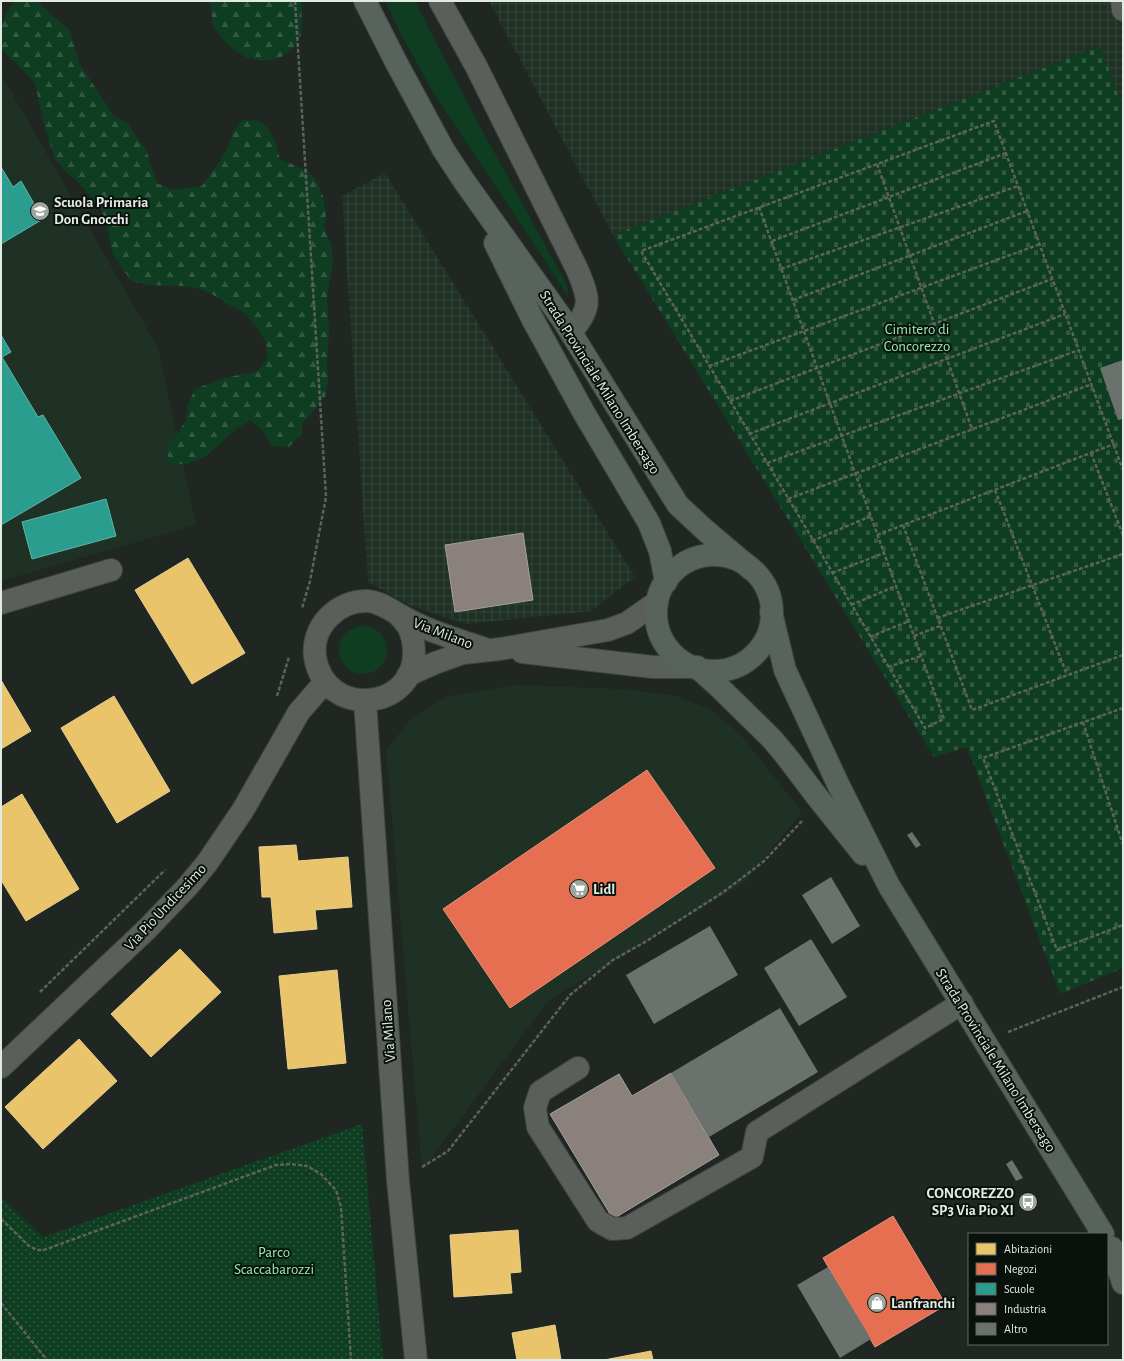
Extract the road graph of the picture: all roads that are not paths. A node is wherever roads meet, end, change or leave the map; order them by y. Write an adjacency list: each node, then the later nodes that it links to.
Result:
1 (365, 1): 5 (main road, Strada Provinciale Milano Imbersago)
2 (440, 1): 6 (street)
3 (1122, 1): 4 (street)
4 (1123, 10)
5 (464, 181): 6 (main road, Strada Provinciale Milano Imbersago); 9 (main road, Strada Provinciale Milano Imbersago)
6 (571, 332): 7 (main road, Strada Provinciale Milano Imbersago)
7 (752, 569): 9 (main road); 12 (main road)
8 (111, 570): 11 (street)
9 (666, 582): 10 (main road)
10 (657, 602): 14 (street); 15 (main road)
11 (1, 603)
12 (771, 612): 15 (main road); 19 (main road)
13 (398, 614): 14 (street, Via Milano); 16 (street); 17 (street)
14 (494, 650): 15 (street); 16 (street, Via Milano)
15 (696, 668): 19 (main road)
16 (408, 674): 18 (street)
17 (325, 682): 18 (street); 21 (street, Via Pio Undicesimo)
18 (365, 701): 26 (street, Via Milano)
19 (889, 886): 20 (main road, Strada Provinciale Milano Imbersago)
20 (962, 1003): 22 (street); 23 (main road, Strada Provinciale Milano Imbersago)
21 (1, 1067)
22 (578, 1068)
23 (1103, 1233)
24 (1111, 1246): 25 (main road, Strada Provinciale Milano Imbersago)
25 (1123, 1283)
26 (416, 1360)

